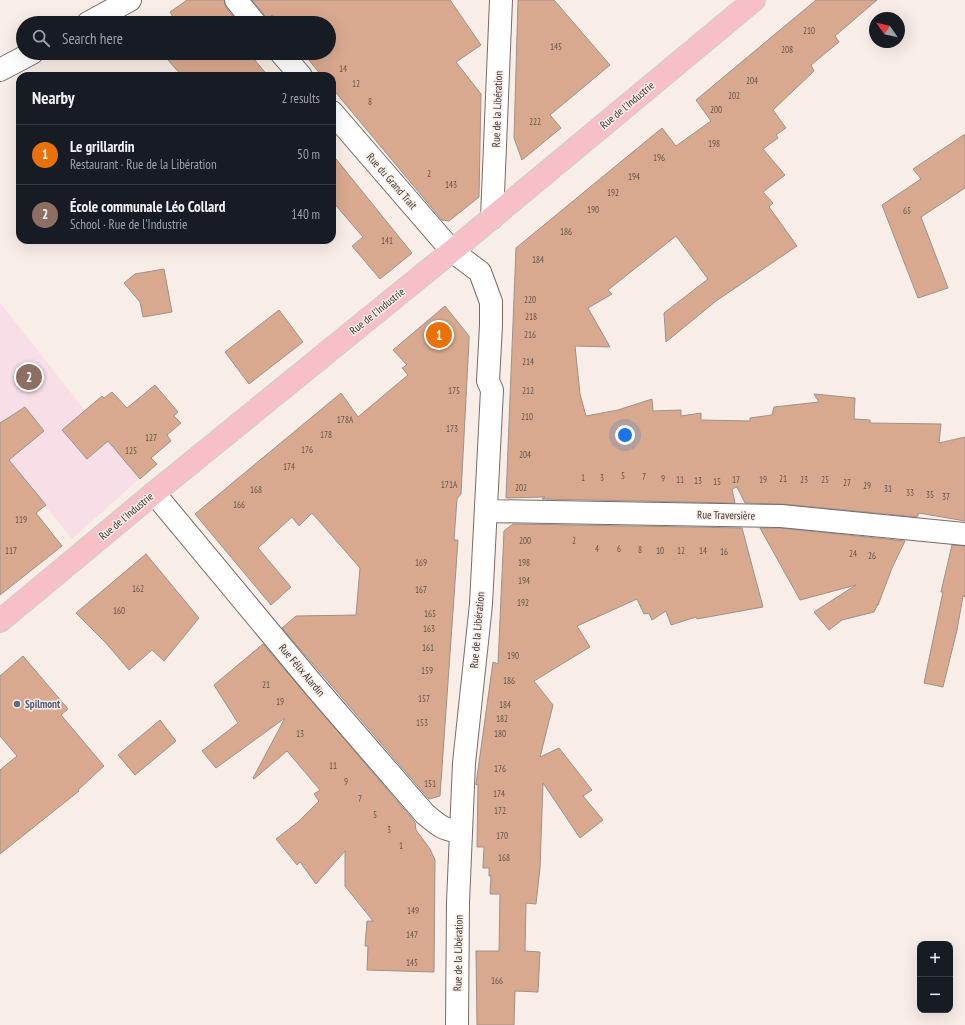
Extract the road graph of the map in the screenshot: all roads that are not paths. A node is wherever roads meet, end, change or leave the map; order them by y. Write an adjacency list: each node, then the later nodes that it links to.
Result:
1 (130, 0): 5 (street)
2 (236, 0): 6 (street)
3 (501, 0): 12 (street, Rue de la Libération)
4 (754, 0): 12 (main road, Rue de l'Industrie)
5 (101, 16)
6 (249, 16)
7 (19, 60): 9 (street)
8 (287, 60): 10 (street)
9 (0, 70)
10 (298, 72)
11 (336, 117): 13 (street, Rue du Grand Trait)
12 (492, 218): 13 (main road, Rue de l'Industrie)
13 (452, 251): 14 (main road, Rue de l'Industrie); 15 (street, Rue de la Libération)
14 (154, 493): 17 (main road, Rue de l'Industrie); 18 (street, Rue Félix Alardin)
15 (486, 511): 16 (street, Rue Traversière); 18 (street, Rue de la Libération)
16 (965, 534)
17 (0, 621)
18 (461, 831): 19 (street, Rue de la Libération)
19 (457, 1025)

